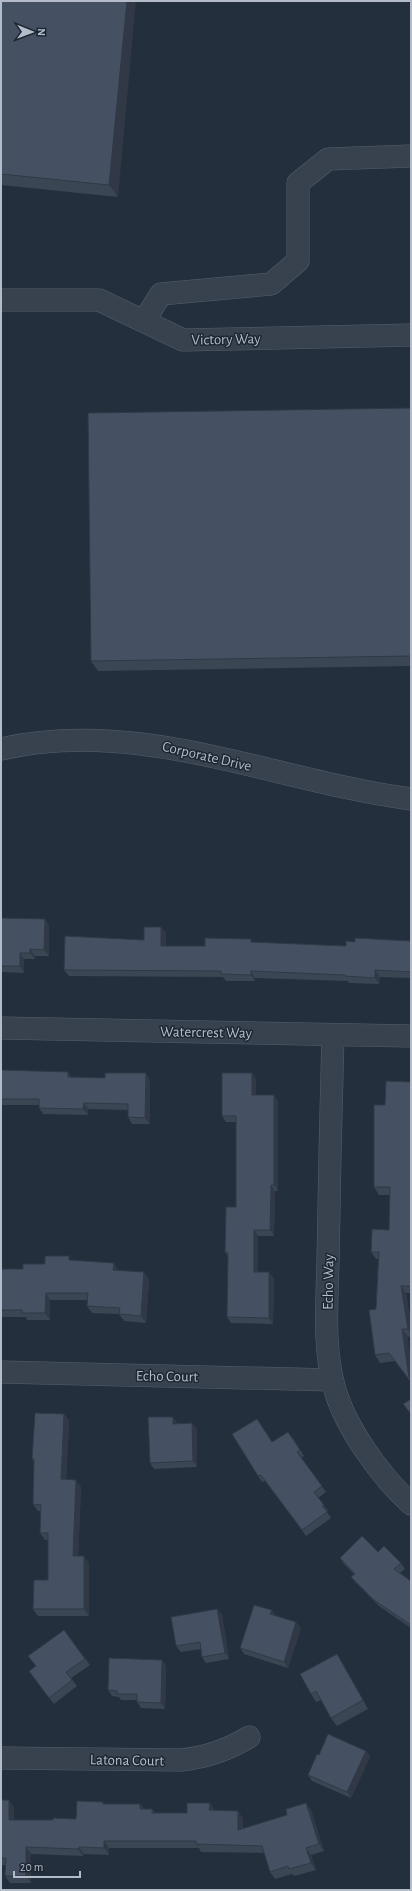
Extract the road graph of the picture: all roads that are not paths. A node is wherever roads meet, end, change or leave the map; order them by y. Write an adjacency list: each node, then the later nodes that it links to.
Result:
1 (411, 156): 3 (street)
2 (1, 300): 3 (street, Victory Way)
3 (144, 321): 4 (street, Victory Way)
4 (411, 336)
5 (1, 749): 6 (street, Corporate Drive)
6 (411, 799)
7 (1, 1028): 8 (street, Watercrest Way)
8 (333, 1035): 9 (street, Watercrest Way); 11 (street, Echo Way)
9 (411, 1036)
10 (1, 1372): 11 (street, Echo Court)
11 (332, 1380): 12 (street, Echo Way)
12 (411, 1504)
13 (249, 1736): 14 (street, Latona Court)
14 (1, 1758)

